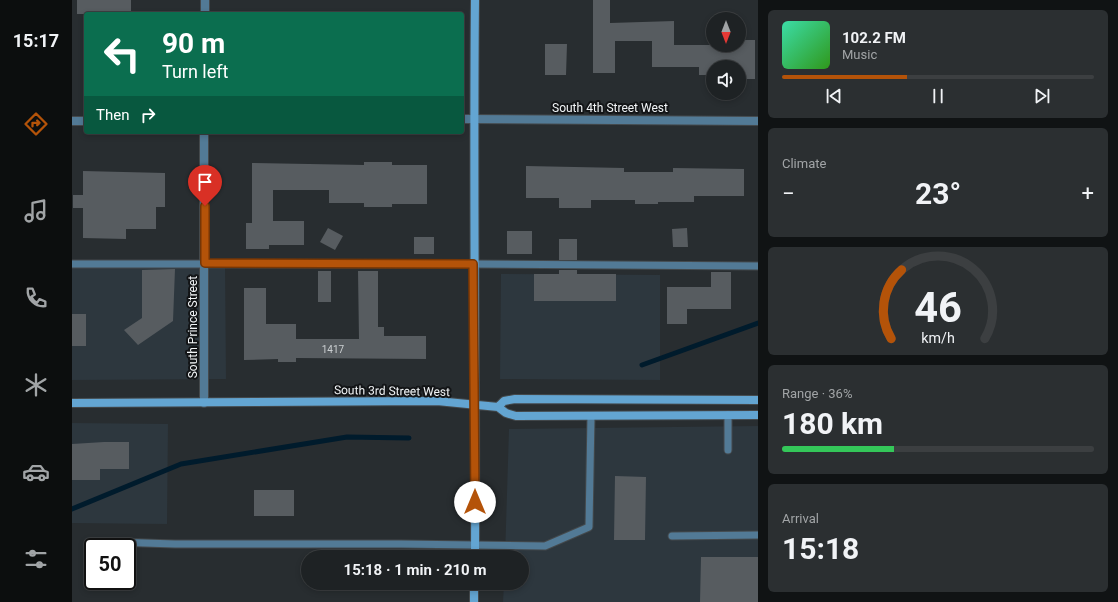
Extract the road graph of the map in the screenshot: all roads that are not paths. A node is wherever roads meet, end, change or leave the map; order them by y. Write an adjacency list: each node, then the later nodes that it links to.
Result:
1 (205, 0): 3 (street)
2 (475, 0): 5 (main road)
3 (205, 12)
4 (464, 119): 5 (street, South 4th Street West)
5 (473, 119): 7 (street, South 4th Street West); 12 (main road)
6 (84, 120): 8 (street)
7 (758, 120)
8 (72, 121)
9 (204, 134): 10 (street, South Prince Street)
10 (205, 263): 11 (lane); 12 (lane); 16 (street, South Prince Street)
11 (72, 264)
12 (473, 264): 13 (lane); 17 (main road)
13 (758, 266)
14 (758, 400): 18 (main road)
15 (72, 403): 16 (main road, South 3rd Street West)
16 (204, 403): 17 (main road, South 3rd Street West)
17 (475, 406): 18 (main road, South 3rd Street West); 26 (main road)
18 (498, 407): 21 (main road, South 3rd Street West)
19 (728, 415): 20 (main road, South 3rd Street West); 21 (main road, South 3rd Street West); 22 (lane)
20 (758, 415)
21 (591, 416): 26 (lane)
22 (728, 450)
23 (758, 535): 24 (lane)
24 (672, 536)
25 (136, 543): 26 (lane)
26 (475, 546): 27 (main road)
27 (475, 550)
28 (474, 590): 29 (main road)
29 (474, 602)

